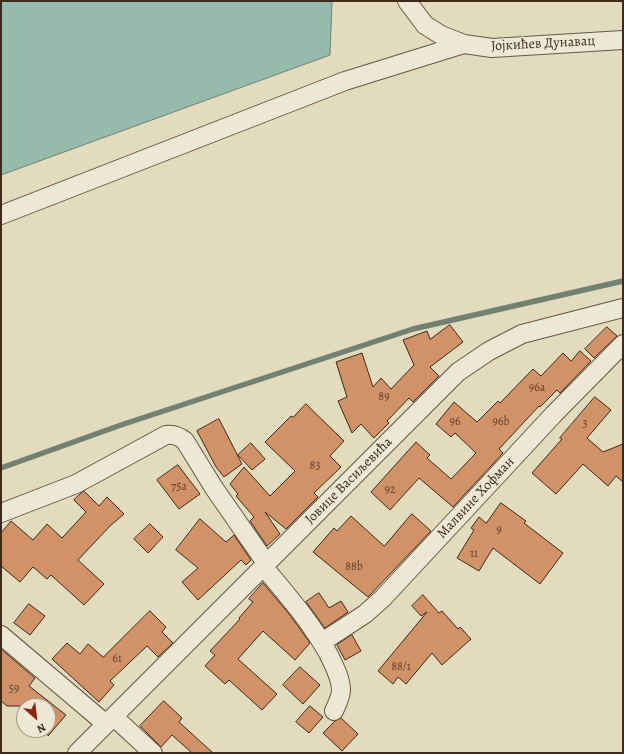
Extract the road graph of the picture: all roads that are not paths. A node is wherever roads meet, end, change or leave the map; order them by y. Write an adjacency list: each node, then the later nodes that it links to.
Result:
1 (407, 1): 3 (street)
2 (623, 40): 3 (street, Јојкићев Дунавац)
3 (464, 44): 4 (street)
4 (1, 215)
5 (623, 308): 8 (street, Јовице Васиљевића)
6 (623, 344): 10 (street, Малвине Хофман)
7 (1, 513): 8 (street)
8 (265, 565): 10 (street); 12 (street, Јовице Васиљевића)
9 (1, 635): 12 (street)
10 (322, 642): 11 (street)
11 (334, 711)
12 (110, 721): 13 (street, Јовице Васиљевића); 14 (street)
13 (77, 753)
14 (153, 753)

